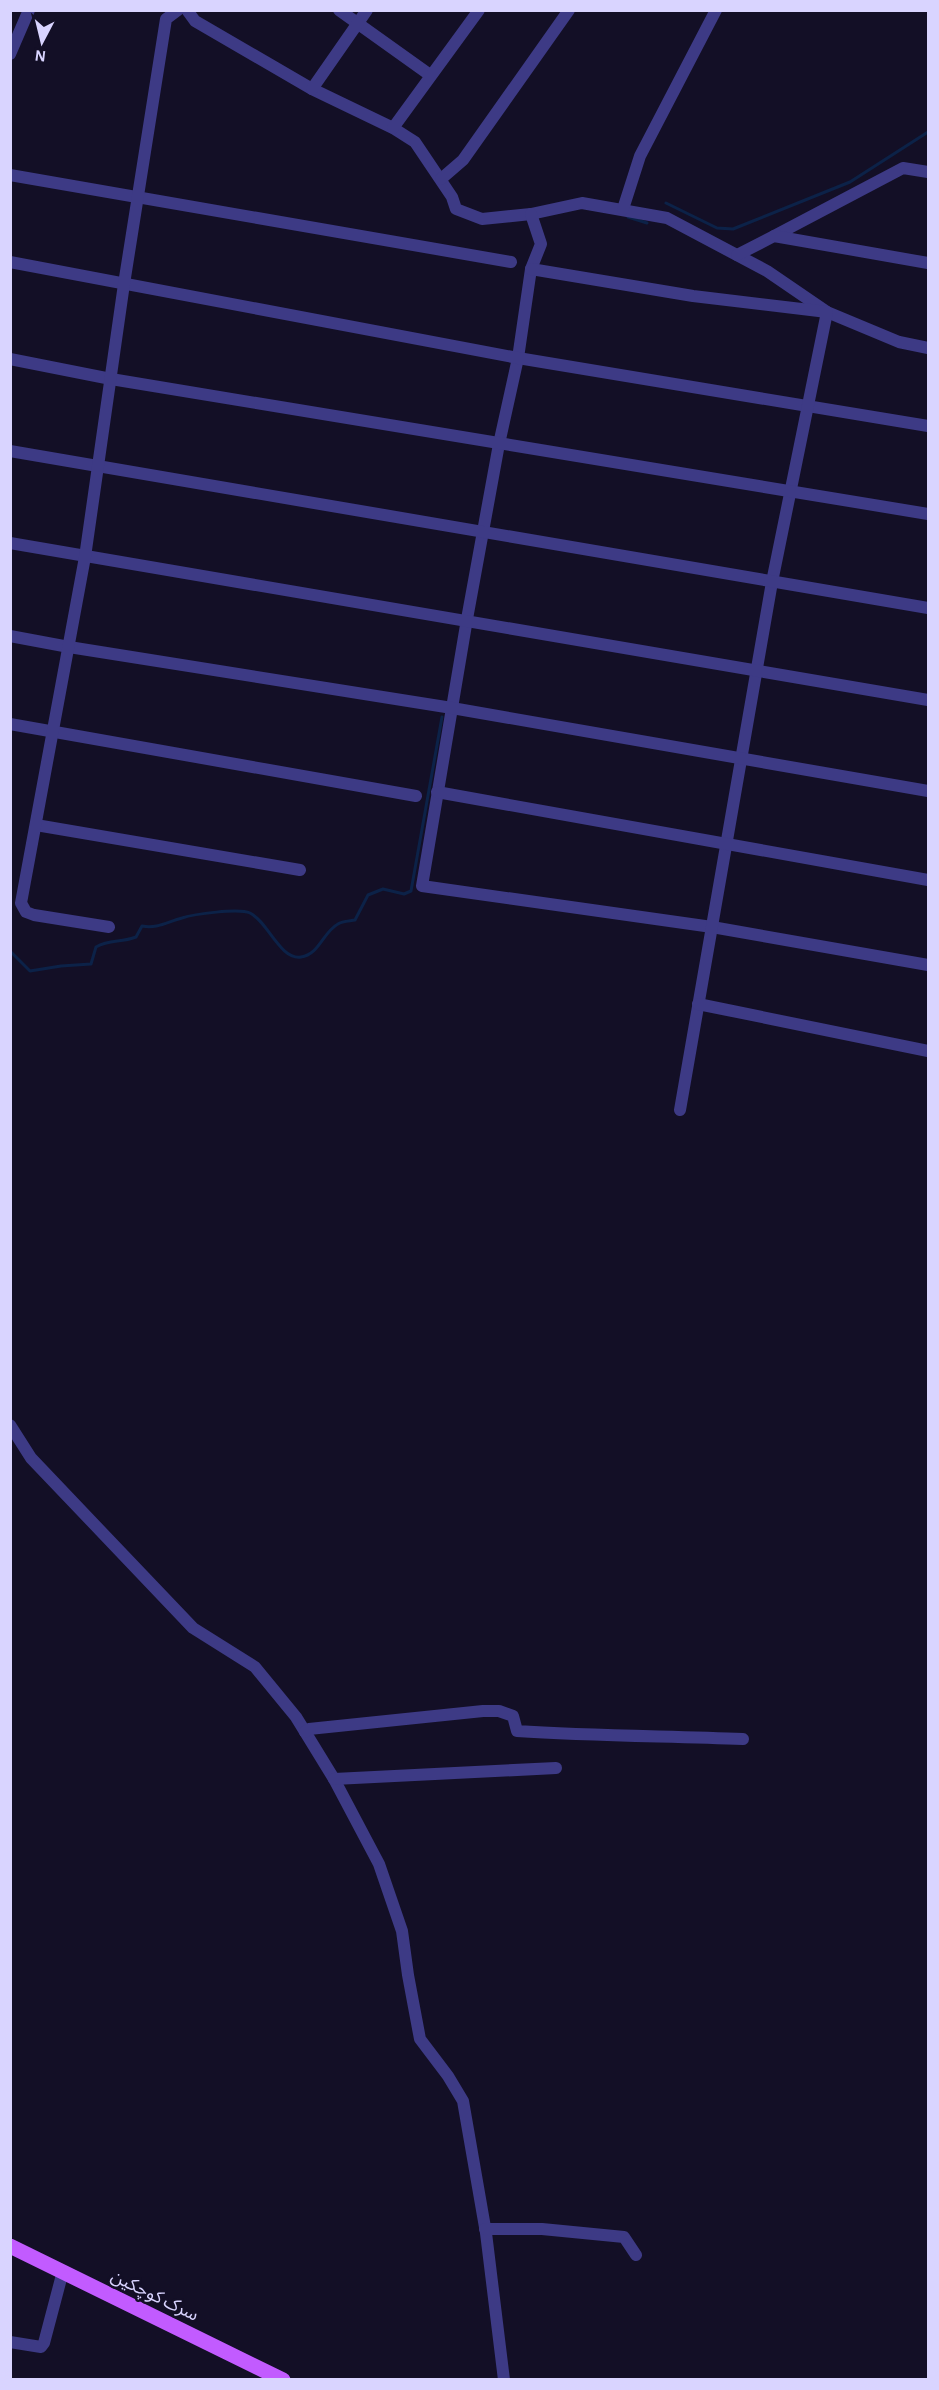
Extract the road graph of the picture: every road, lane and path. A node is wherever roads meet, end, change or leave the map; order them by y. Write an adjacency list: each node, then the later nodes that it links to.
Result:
1 (29, 10): 10 (street)
2 (178, 10): 17 (street)
3 (187, 10): 12 (street)
4 (339, 10): 9 (street)
5 (367, 10): 9 (street)
6 (479, 10): 11 (street)
7 (569, 10): 16 (street)
8 (716, 10): 18 (street)
9 (357, 24): 11 (street); 12 (street)
10 (10, 54)
11 (430, 75): 13 (street)
12 (312, 88): 13 (street)
13 (393, 128): 16 (street)
14 (928, 172): 20 (street)
15 (10, 175): 17 (street)
16 (441, 179): 19 (street)
17 (138, 196): 23 (street); 26 (street)
18 (623, 209): 19 (street); 21 (street)
19 (531, 214): 25 (street)
20 (774, 236): 21 (street); 24 (street)
21 (737, 255): 27 (street)
22 (10, 262): 26 (street)
23 (511, 262)
24 (928, 263)
25 (531, 269): 27 (street); 29 (street)
26 (124, 284): 29 (street); 31 (street)
27 (827, 312): 28 (street); 32 (street)
28 (928, 348)
29 (518, 358): 32 (street); 34 (street)
30 (10, 359): 31 (street)
31 (111, 379): 34 (street); 36 (street)
32 (808, 407): 33 (street); 37 (street)
33 (928, 426)
34 (499, 444): 37 (street); 39 (street)
35 (10, 451): 36 (street)
36 (97, 467): 39 (street); 41 (street)
37 (790, 491): 38 (street); 42 (street)
38 (928, 514)
39 (483, 533): 42 (street); 44 (street)
40 (10, 543): 41 (street)
41 (85, 557): 44 (street); 46 (street)
42 (772, 582): 43 (street); 47 (street)
43 (928, 608)
44 (467, 619): 47 (street); 49 (street)
45 (10, 636): 46 (street)
46 (69, 647): 49 (street); 51 (street)
47 (757, 670): 48 (street); 52 (street)
48 (928, 700)
49 (452, 708): 52 (street); 54 (street)
50 (10, 724): 51 (street)
51 (52, 731): 55 (street); 56 (street)
52 (741, 758): 53 (street); 57 (street)
53 (928, 790)
54 (437, 792): 57 (street); 61 (street)
55 (416, 795)
56 (36, 825): 58 (street); 60 (street)
57 (727, 845): 59 (street); 61 (street)
58 (300, 870)
59 (928, 880)
60 (109, 927)
61 (712, 927): 62 (street); 63 (street)
62 (928, 965)
63 (698, 1004): 64 (street); 65 (street)
64 (928, 1051)
65 (680, 1110)
66 (10, 1425): 67 (street)
67 (305, 1732): 68 (street); 70 (street)
68 (742, 1739)
69 (556, 1768): 70 (street)
70 (334, 1779): 71 (street)
71 (485, 2229): 73 (street); 77 (street)
72 (10, 2246): 74 (main road, سرک کوچکین)
73 (636, 2255)
74 (63, 2271): 75 (street); 76 (main road, سرک کوچکین)
75 (10, 2342)
76 (283, 2379)
77 (504, 2379)

